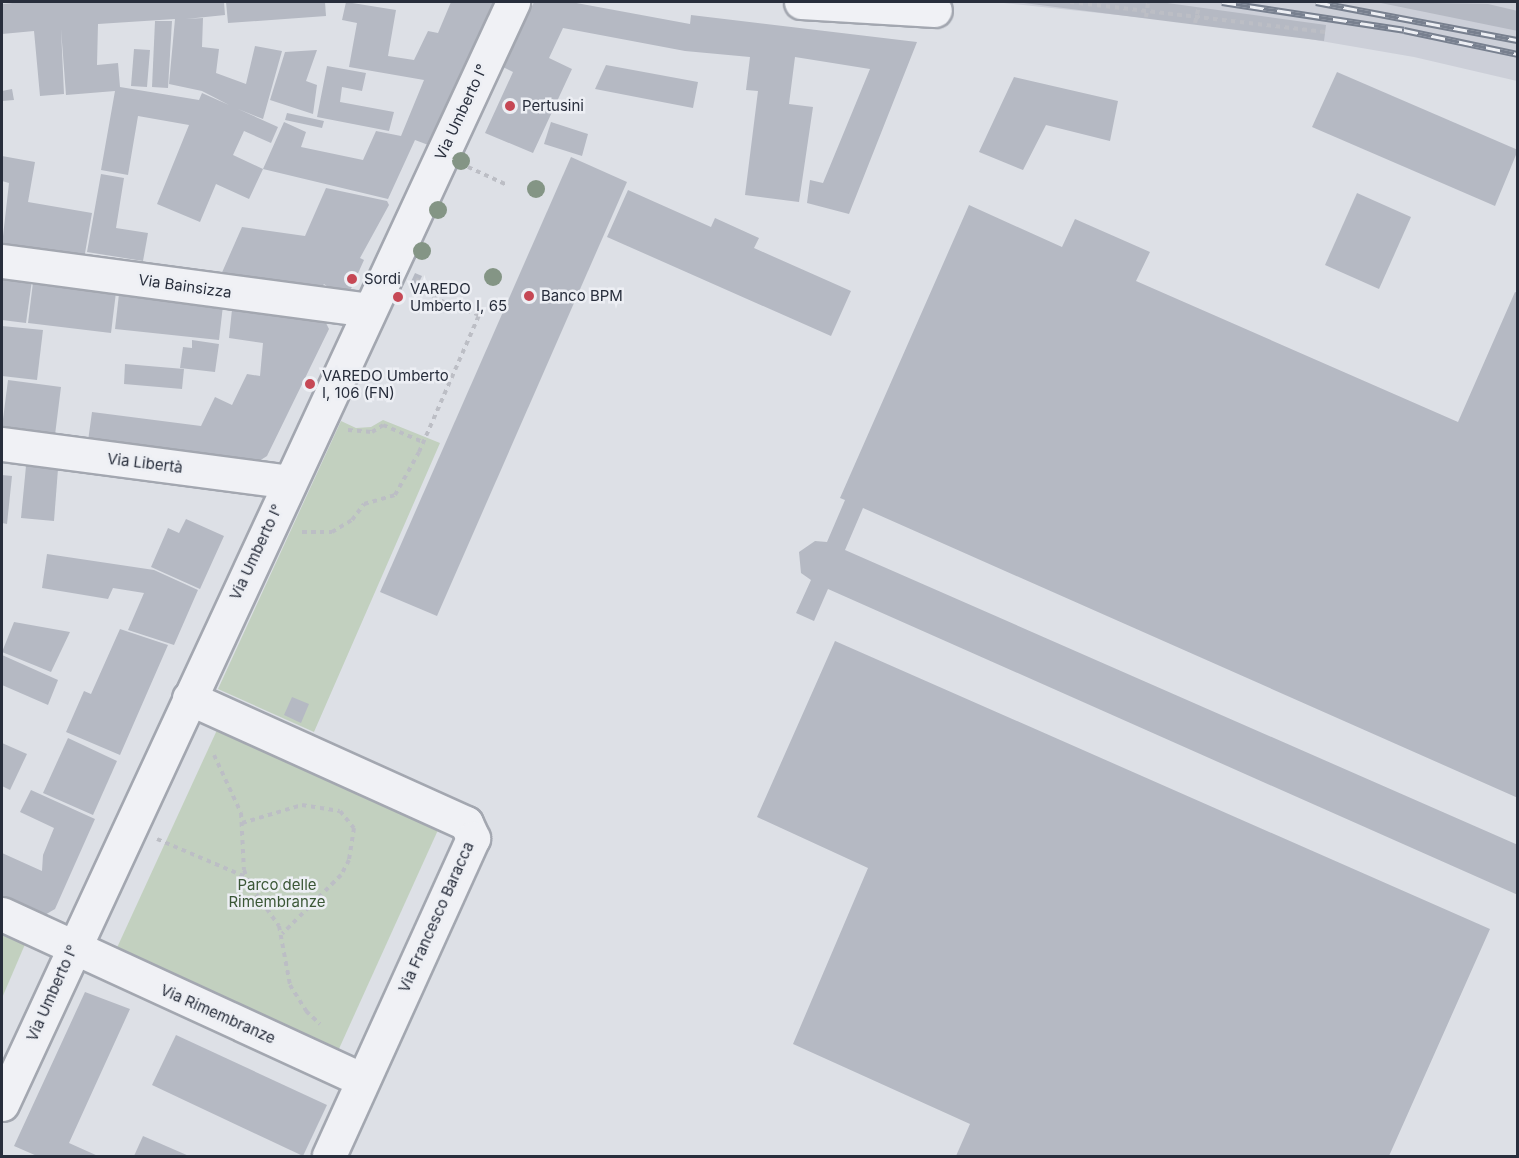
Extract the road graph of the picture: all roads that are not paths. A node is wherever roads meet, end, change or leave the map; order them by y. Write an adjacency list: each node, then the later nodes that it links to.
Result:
1 (513, 2): 5 (street, Via Umberto I°)
2 (801, 2): 3 (street)
3 (935, 10)
4 (2, 261): 5 (street, Via Bainsizza)
5 (369, 310): 7 (street, Via Umberto I°)
6 (2, 444): 7 (street, Via Libertà)
7 (289, 482): 8 (street, Via Umberto I°)
8 (189, 698): 10 (street, Via Umberto I°); 11 (street, Via Francesco Baracca)
9 (2, 914): 10 (street, Via Rimembranze)
10 (73, 947): 11 (street, Via Rimembranze); 12 (street, Via Umberto I°)
11 (363, 1080): 13 (street, Via Francesco Baracca)
12 (2, 1104)
13 (329, 1156)

